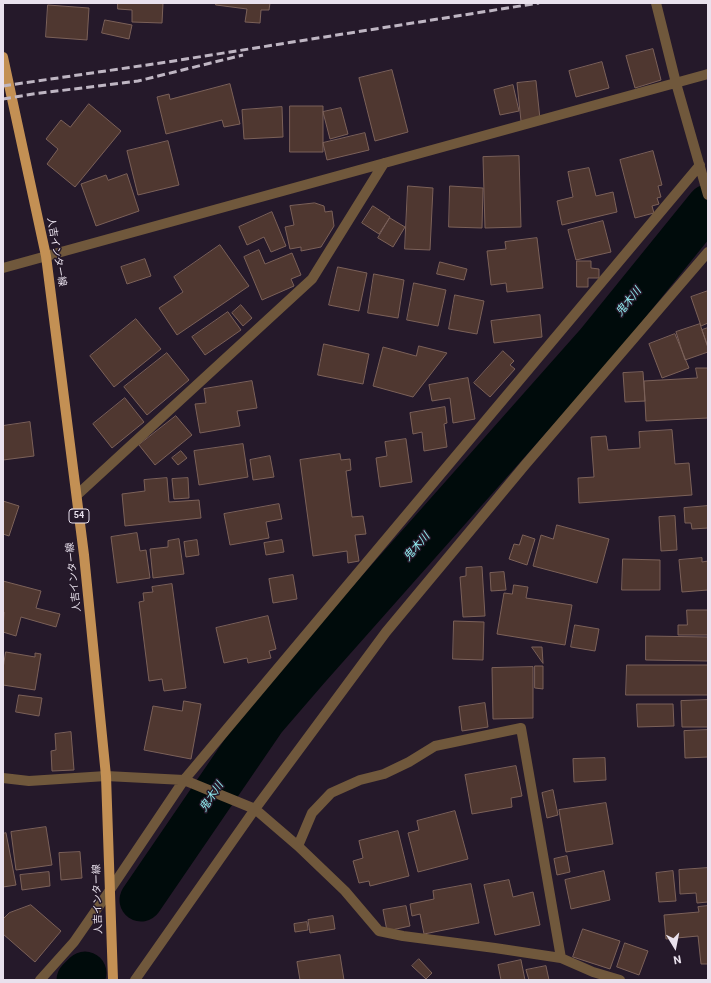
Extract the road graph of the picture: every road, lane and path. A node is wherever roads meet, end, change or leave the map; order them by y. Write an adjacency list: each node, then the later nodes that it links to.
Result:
1 (656, 3): 4 (street)
2 (3, 57): 9 (main road, 人吉インター線 / 54)
3 (704, 75): 4 (street)
4 (676, 83): 5 (street); 6 (street)
5 (384, 163): 9 (street); 11 (street)
6 (700, 165): 7 (street); 14 (street)
7 (708, 195)
8 (708, 252): 15 (street)
9 (46, 256): 10 (street); 11 (main road, 人吉インター線 / 54)
10 (3, 268)
11 (77, 495): 12 (main road, 人吉インター線 / 54)
12 (106, 776): 13 (street); 14 (street); 17 (main road, 人吉インター線 / 54)
13 (3, 778)
14 (184, 780): 15 (street); 17 (street)
15 (255, 809): 16 (street); 21 (street)
16 (298, 846): 18 (street); 18 (street)
17 (110, 890): 19 (street); 20 (main road, 人吉インター線 / 54)
18 (561, 958): 22 (street)
19 (40, 980)
20 (113, 980)
21 (135, 980)
22 (620, 980)

